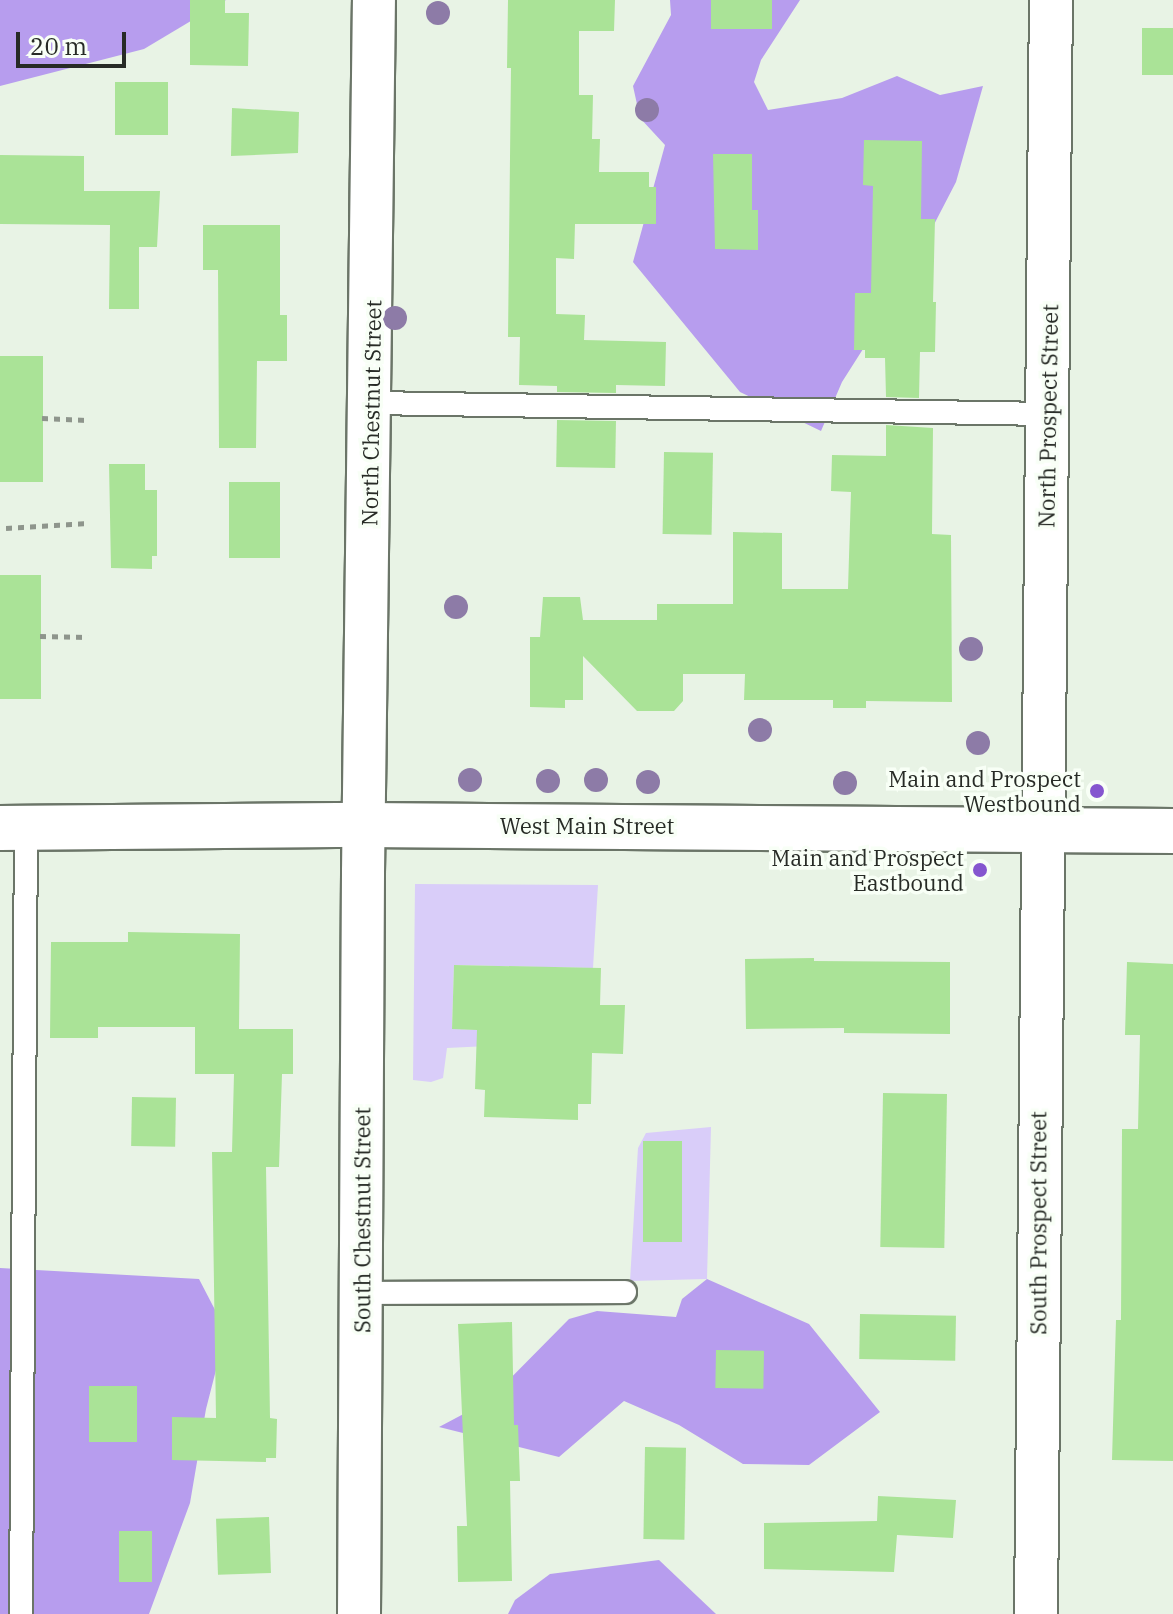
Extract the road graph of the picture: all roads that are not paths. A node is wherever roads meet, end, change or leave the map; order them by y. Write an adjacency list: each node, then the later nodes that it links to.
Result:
1 (374, 0): 3 (street, North Chestnut Street)
2 (1051, 0): 4 (street, North Prospect Street)
3 (371, 403): 4 (lane); 5 (street, North Chestnut Street)
4 (1049, 414): 7 (street, North Prospect Street)
5 (365, 825): 6 (main road, West Main Street); 7 (main road, West Main Street); 10 (street, South Chestnut Street)
6 (13, 828): 11 (lane)
7 (1042, 831): 8 (main road, West Main Street); 13 (street, South Prospect Street)
8 (1173, 831)
9 (625, 1292): 10 (lane)
10 (362, 1293): 12 (street, South Chestnut Street)
11 (21, 1614)
12 (359, 1614)
13 (1036, 1614)

